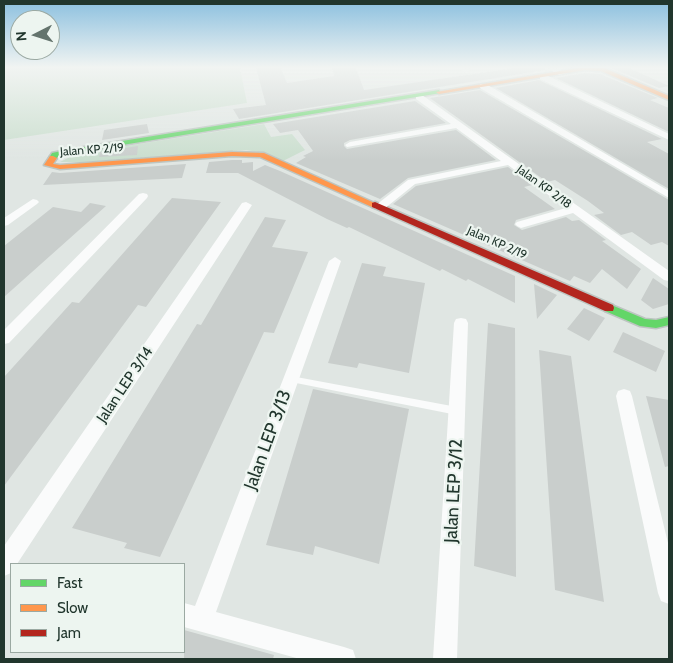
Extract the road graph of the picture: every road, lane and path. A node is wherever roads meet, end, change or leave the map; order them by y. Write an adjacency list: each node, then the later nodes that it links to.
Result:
1 (407, 99): 13 (street, Jalan KP 2/19)
2 (422, 99): 5 (street, Jalan KP 2/18)
3 (505, 99): 9 (street)
4 (598, 99): 6 (street)
5 (458, 125): 7 (street); 8 (street, Jalan KP 2/18)
6 (669, 137)
7 (350, 145)
8 (510, 162): 13 (street); 14 (street, Jalan KP 2/18)
9 (669, 195)
10 (143, 196): 21 (street)
11 (33, 202): 15 (street)
12 (246, 205): 26 (street, Jalan LEP 3/14)
13 (380, 207): 19 (street, Jalan KP 2/19)
14 (576, 209): 16 (street); 18 (street, Jalan KP 2/18)
15 (4, 224)
16 (521, 224)
17 (335, 261): 23 (street, Jalan LEP 3/13)
18 (669, 277)
19 (669, 321)
20 (461, 323): 25 (street, Jalan LEP 3/12)
21 (9, 326): 22 (street)
22 (4, 339)
23 (291, 378): 25 (lane); 28 (street, Jalan LEP 3/13)
24 (624, 396): 27 (street)
25 (457, 411): 30 (street, Jalan LEP 3/12)
26 (4, 565)
27 (669, 593)
28 (193, 617): 29 (street)
29 (344, 659)
30 (445, 659)

